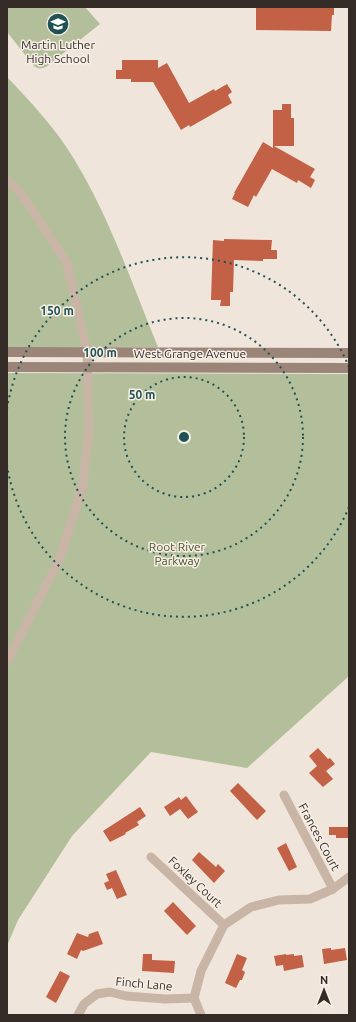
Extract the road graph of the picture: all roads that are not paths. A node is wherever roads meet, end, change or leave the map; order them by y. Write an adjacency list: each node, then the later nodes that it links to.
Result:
1 (7, 180): 3 (street)
2 (7, 352): 3 (street, West Grange Avenue)
3 (87, 352): 4 (street, West Grange Avenue); 6 (street)
4 (349, 353)
5 (7, 367): 6 (street, West Grange Avenue)
6 (87, 367): 7 (street, West Grange Avenue); 8 (street)
7 (349, 368)
8 (7, 662)
9 (284, 795): 12 (street, Frances Court)
10 (151, 857): 13 (street, Foxley Court)
11 (349, 877): 12 (street)
12 (333, 889): 13 (street)
13 (224, 925): 14 (street)
14 (194, 998): 15 (street, Finch Lane); 16 (street)
15 (78, 1015)
16 (201, 1015)

